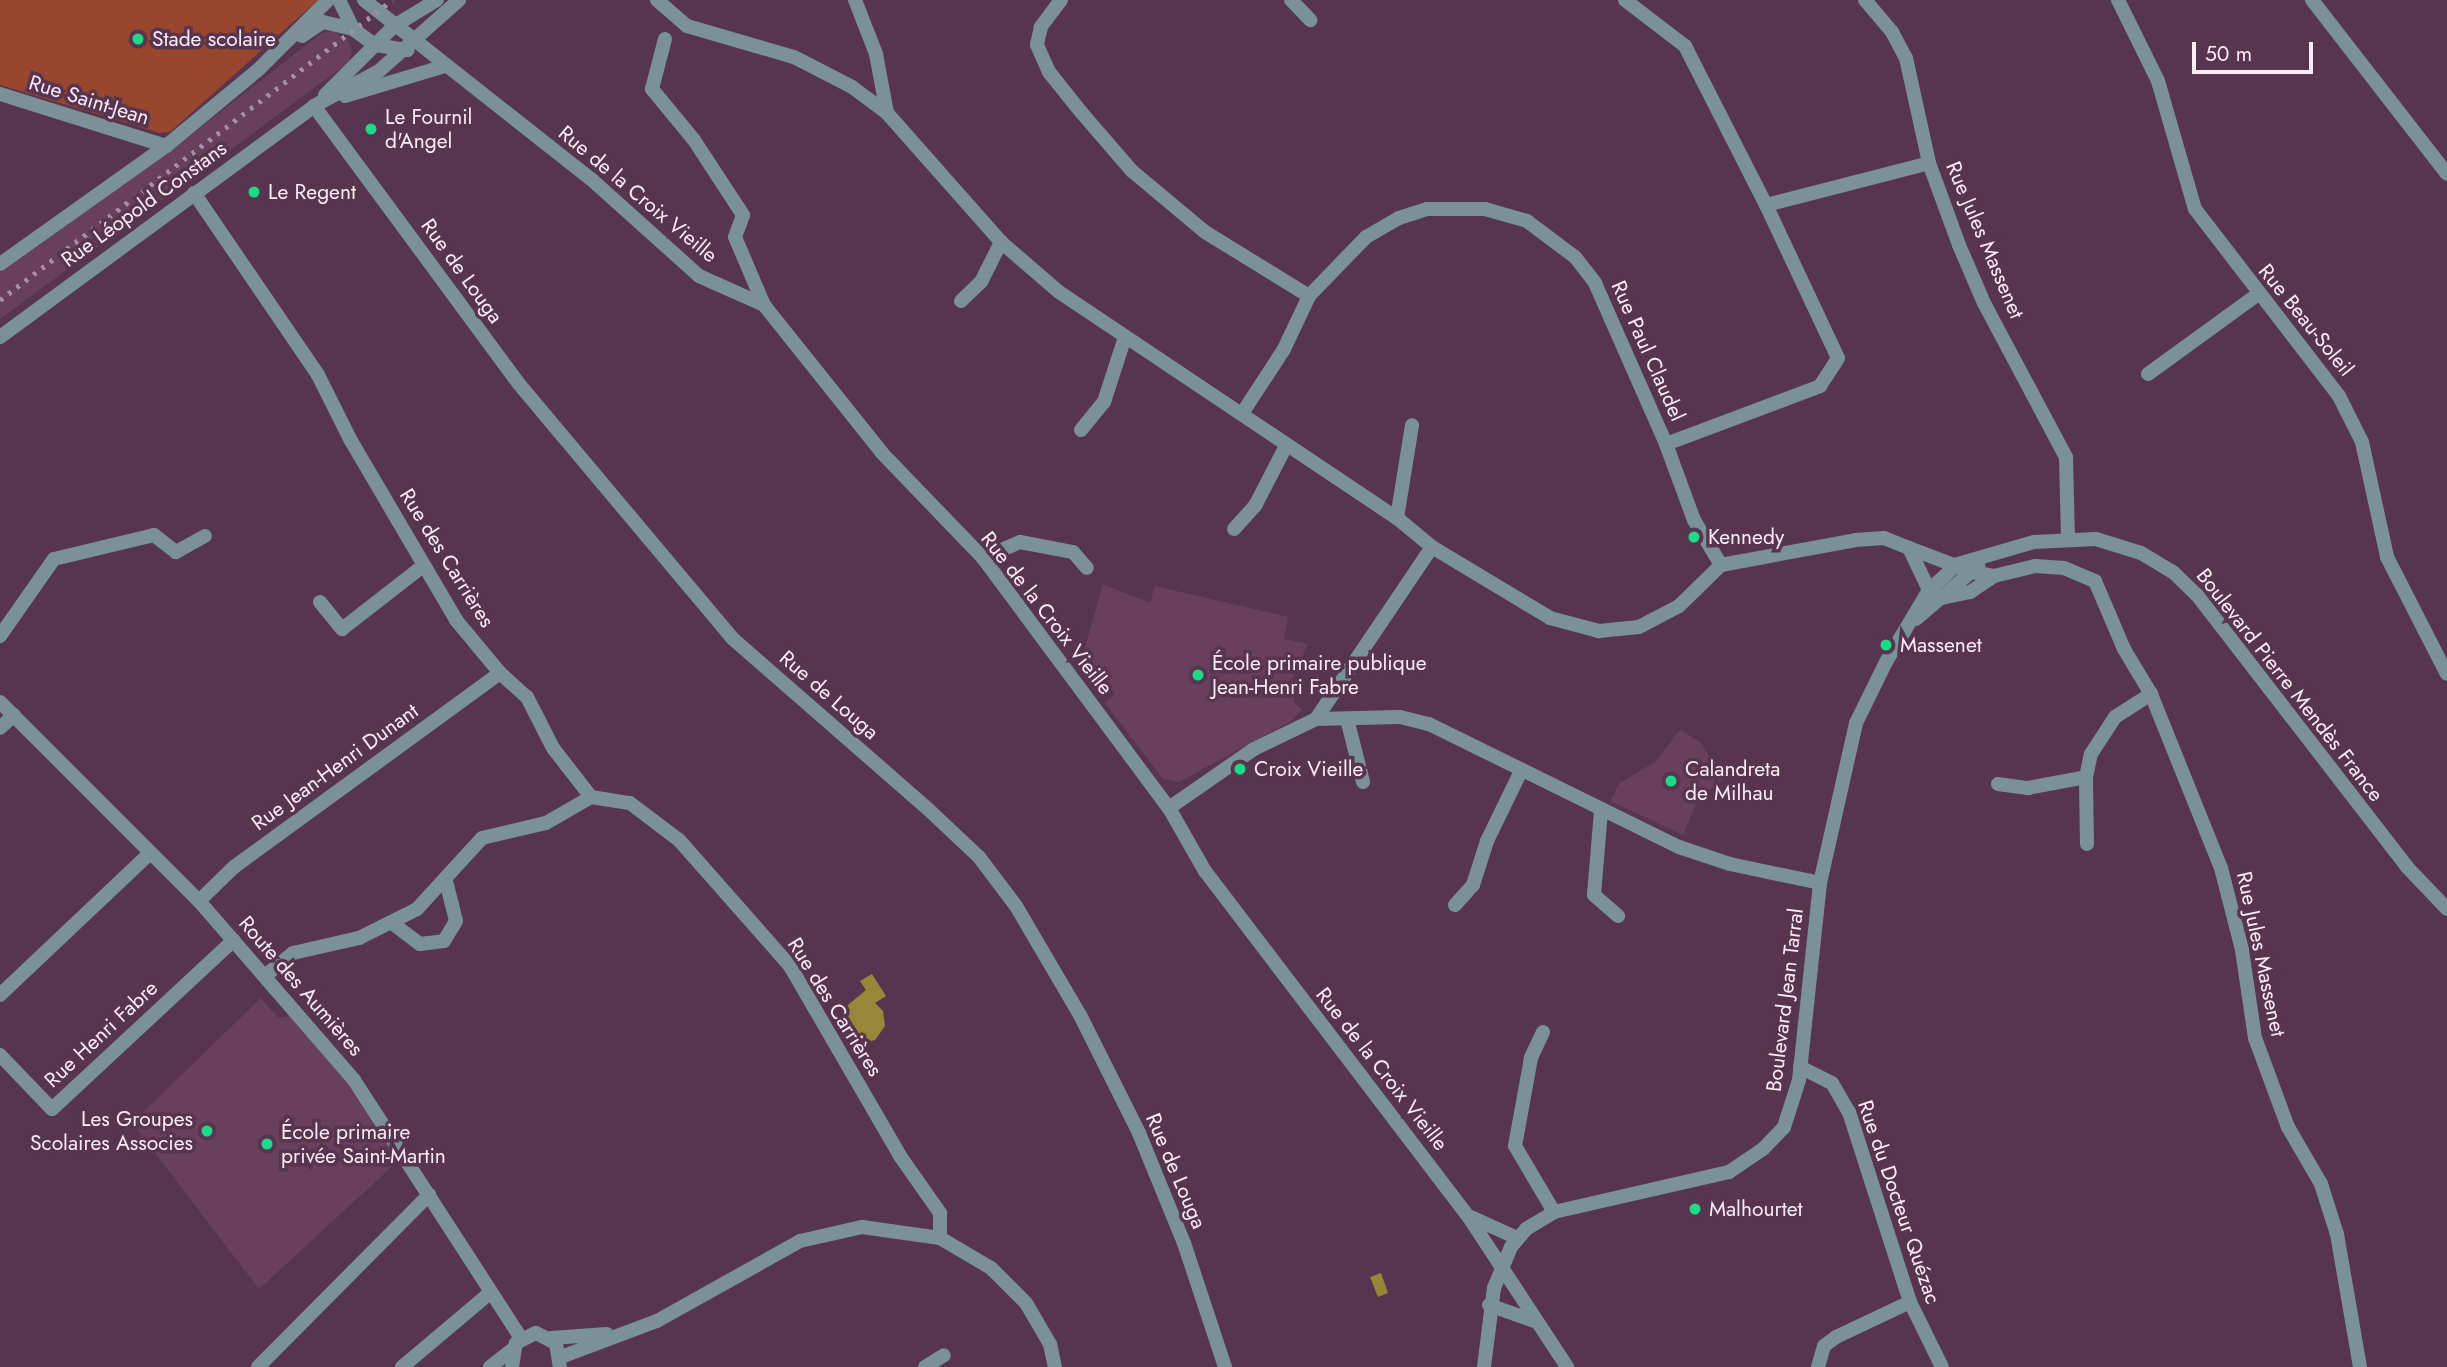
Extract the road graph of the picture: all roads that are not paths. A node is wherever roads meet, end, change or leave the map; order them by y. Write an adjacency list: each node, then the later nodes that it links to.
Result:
1 (328, 0): 21 (street)
2 (339, 0): 16 (street)
3 (364, 0): 15 (street, Rue de la Croix Vieille)
4 (437, 0): 15 (street, Rue Léopold Constans)
5 (459, 0): 18 (street, Rue Léopold Constans)
6 (657, 0): 24 (street)
7 (855, 0): 24 (street)
8 (1061, 0): 33 (street)
9 (1291, 0): 14 (street)
10 (1625, 0): 29 (street)
11 (1865, 0): 26 (street, Rue Jules Massenet)
12 (2118, 0): 32 (street, Rue Beau-Soleil)
13 (2312, 0): 27 (street)
14 (1310, 20)
15 (394, 26): 18 (street, Rue de la Croix Vieille); 19 (street, Rue Léopold Constans)
16 (353, 29): 19 (street); 21 (street)
17 (665, 39): 35 (street)
18 (408, 44): 19 (street, Rue de la Croix Vieille); 20 (street, Rue de la Croix Vieille); 23 (street, Rue Léopold Constans)
19 (375, 45): 23 (street, Rue Léopold Constans)
20 (445, 66): 23 (street, Rue Léopold Constans); 35 (street, Rue de la Croix Vieille)
21 (259, 69): 25 (street)
22 (0, 94): 25 (street, Rue Saint-Jean)
23 (314, 106): 28 (street, Rue Léopold Constans); 113 (street, Rue de Louga)
24 (887, 114): 30 (street)
25 (166, 146): 31 (street)
26 (1929, 163): 29 (street); 47 (street, Rue Jules Massenet)
27 (2447, 174)
28 (194, 193): 36 (street, Rue Léopold Constans); 54 (street, Rue des Carrières)
29 (1766, 205): 42 (street)
30 (1001, 242): 34 (street); 37 (street)
31 (0, 264)
32 (2258, 294): 38 (street); 62 (street, Rue Beau-Soleil)
33 (1309, 296): 39 (street, Rue Paul Claudel); 42 (street, Rue Paul Claudel)
34 (961, 301)
35 (764, 305): 51 (street, Rue de la Croix Vieille)
36 (0, 337)
37 (1125, 337): 39 (street); 41 (street)
38 (2148, 374)
39 (1242, 412): 43 (street)
40 (1412, 425): 44 (street)
41 (1081, 430)
42 (1666, 444): 53 (street, Rue Paul Claudel)
43 (1286, 446): 44 (street); 45 (street)
44 (1397, 518): 48 (street)
45 (1234, 529)
46 (205, 536): 60 (street)
47 (2068, 538): 50 (street, Boulevard Jean Tarral); 82 (street, Boulevard Pierre Mendès France)
48 (1432, 547): 53 (street); 66 (street)
49 (1909, 548): 52 (street, Rue Jules Massenet); 53 (street, Rue Jules Massenet); 58 (street)
50 (1994, 551): 52 (street, Boulevard Jean Tarral); 56 (street, Boulevard Jean Tarral)
51 (983, 558): 55 (street); 74 (street, Rue de la Croix Vieille)
52 (1958, 564): 56 (street, Rue Jules Massenet); 58 (street, Boulevard Jean Tarral)
53 (1721, 565)
54 (423, 566): 59 (street); 61 (street, Rue des Carrières)
55 (1087, 568)
56 (1972, 572): 57 (street, Rue Jules Massenet); 58 (street, Boulevard Jean Tarral)
57 (1994, 576): 58 (street, Rue Jules Massenet); 63 (street, Rue Jules Massenet)
58 (1935, 594): 79 (street, Boulevard Jean Tarral)
59 (320, 602)
60 (0, 636)
61 (500, 673): 73 (street, Rue des Carrières); 80 (street, Rue Jean-Henri Dunant)
62 (2447, 674)
63 (2151, 694): 70 (street); 118 (street, Rue Jules Massenet)
64 (0, 702): 65 (street, Route des Aumières)
65 (14, 715): 68 (street); 77 (street, Route des Aumières)
66 (1316, 719): 67 (street); 74 (street)
67 (1347, 719): 69 (street); 71 (street)
68 (0, 728)
69 (1520, 773): 75 (street); 81 (street)
70 (2086, 777): 72 (street); 76 (street)
71 (1363, 782)
72 (1998, 784)
73 (591, 797): 78 (street); 94 (street, Rue des Carrières)
74 (1169, 808): 93 (street, Rue de la Croix Vieille)
75 (1601, 811): 79 (street); 83 (street)
76 (2087, 844)
77 (149, 854): 80 (street, Route des Aumières); 87 (street)
78 (446, 881): 84 (street); 84 (street)
79 (1820, 883): 90 (street, Boulevard Jean Tarral)
80 (198, 901): 85 (street, Route des Aumières)
81 (1455, 905)
82 (2447, 909)
83 (1618, 916)
84 (392, 923): 86 (street)
85 (234, 940): 86 (street, Route des Aumières); 89 (street, Rue Henri Fabre)
86 (266, 975): 91 (street, Route des Aumières)
87 (0, 995)
88 (1543, 1032): 92 (street)
89 (0, 1055)
90 (1800, 1067): 92 (street, Boulevard Jean Tarral); 98 (street, Rue du Docteur Quézac)
91 (429, 1195): 97 (street, Route des Aumières); 107 (street)
92 (1554, 1212): 95 (street, Boulevard Jean Tarral)
93 (1468, 1216): 95 (street, Rue de la Croix Vieille); 96 (street, Rue de la Croix Vieille)
94 (940, 1238): 101 (street); 112 (street)
95 (1514, 1243): 96 (street)
96 (1502, 1266): 99 (street); 100 (street, Rue de la Croix Vieille)
97 (490, 1293): 102 (street, Route des Aumières); 108 (street)
98 (1910, 1302): 116 (street); 117 (street, Rue du Docteur Quézac)
99 (1489, 1305): 100 (street); 114 (street)
100 (1538, 1322): 115 (street, Rue de la Croix Vieille)
101 (623, 1333): 103 (street); 106 (street)
102 (521, 1338): 103 (street); 104 (street)
103 (551, 1338): 106 (street)
104 (512, 1350): 109 (street); 110 (street)
105 (944, 1355): 111 (street)
106 (561, 1362)
107 (258, 1367)
108 (402, 1367)
109 (490, 1367)
110 (512, 1367)
111 (925, 1367)
112 (1055, 1367)
113 (1225, 1367)
114 (1484, 1367)
115 (1567, 1367)
116 (1818, 1367)
117 (1942, 1367)
118 (2360, 1367)

